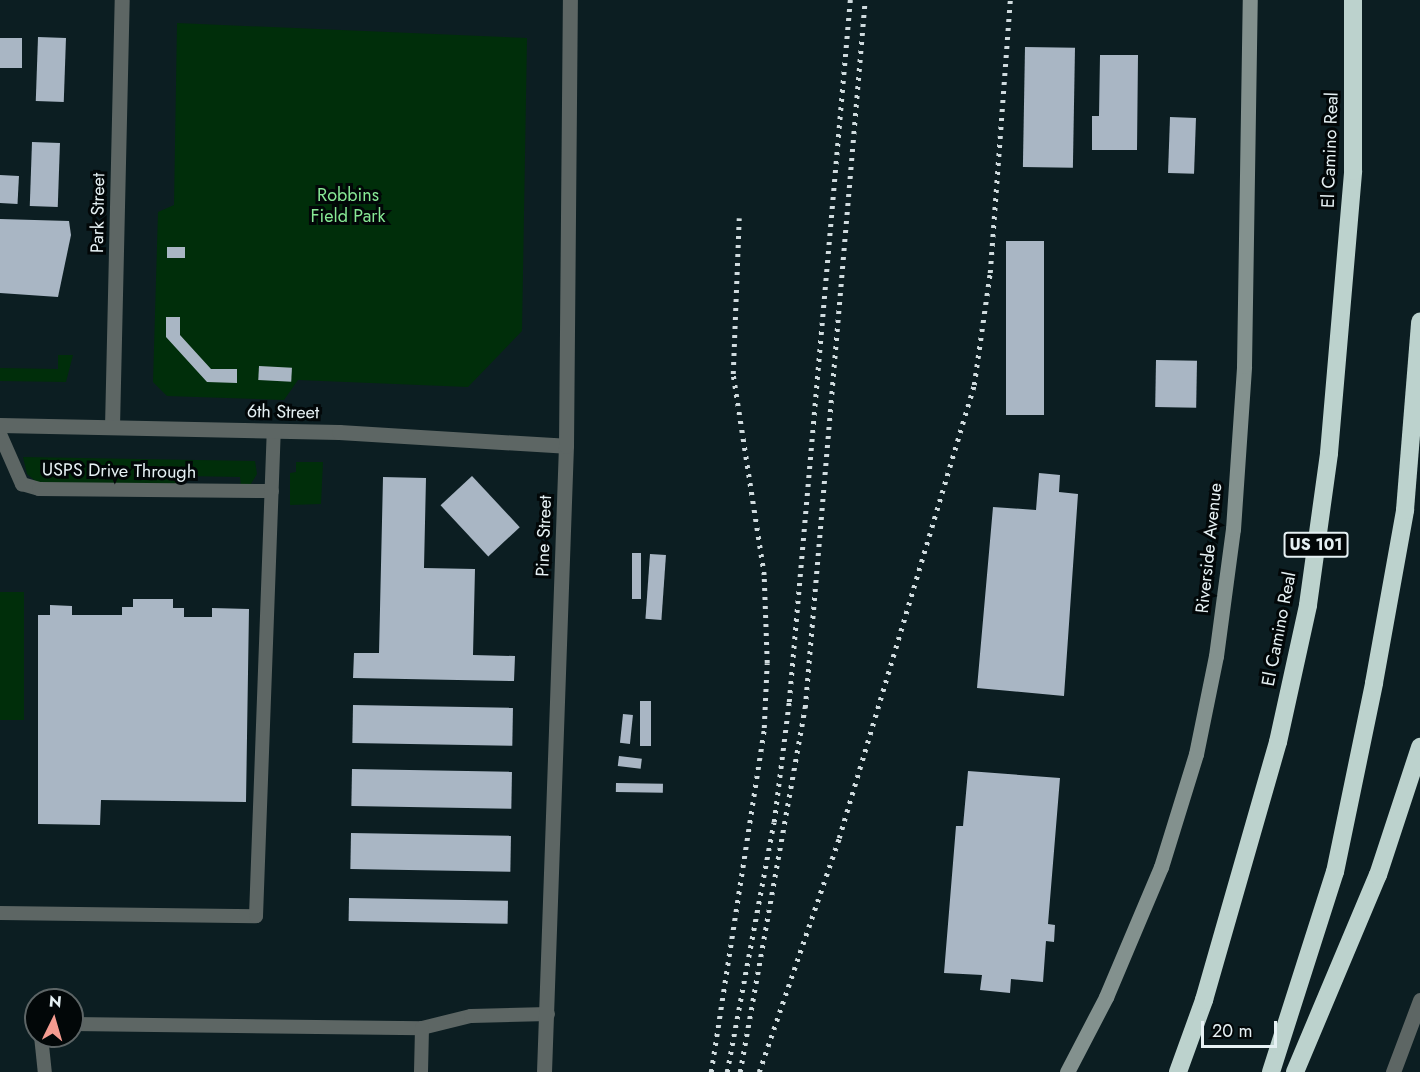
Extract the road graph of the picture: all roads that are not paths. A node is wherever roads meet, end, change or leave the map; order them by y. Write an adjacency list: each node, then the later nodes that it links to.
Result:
1 (122, 0): 7 (street, Park Street)
2 (570, 0): 10 (street, Pine Street)
3 (1250, 0): 22 (main road, Riverside Avenue)
4 (1353, 0): 23 (highway, El Camino Real / US 101)
5 (1420, 322): 24 (highway)
6 (0, 425): 7 (street, 6th Street)
7 (112, 427): 8 (street, 6th Street)
8 (274, 431): 10 (street, 6th Street); 11 (lane)
9 (0, 434): 11 (lane, USPS Drive Through)
10 (566, 446): 15 (street, Pine Street)
11 (272, 492): 13 (lane)
12 (1420, 747): 25 (highway)
13 (0, 913)
14 (1420, 1000): 26 (street)
15 (548, 1014): 17 (lane); 21 (street, Pine Street)
16 (84, 1024): 17 (lane)
17 (422, 1028): 20 (lane)
18 (42, 1048): 19 (lane)
19 (45, 1072)
20 (421, 1072)
21 (544, 1072)
22 (1067, 1072)
23 (1178, 1072)
24 (1271, 1072)
25 (1295, 1072)
26 (1393, 1072)

